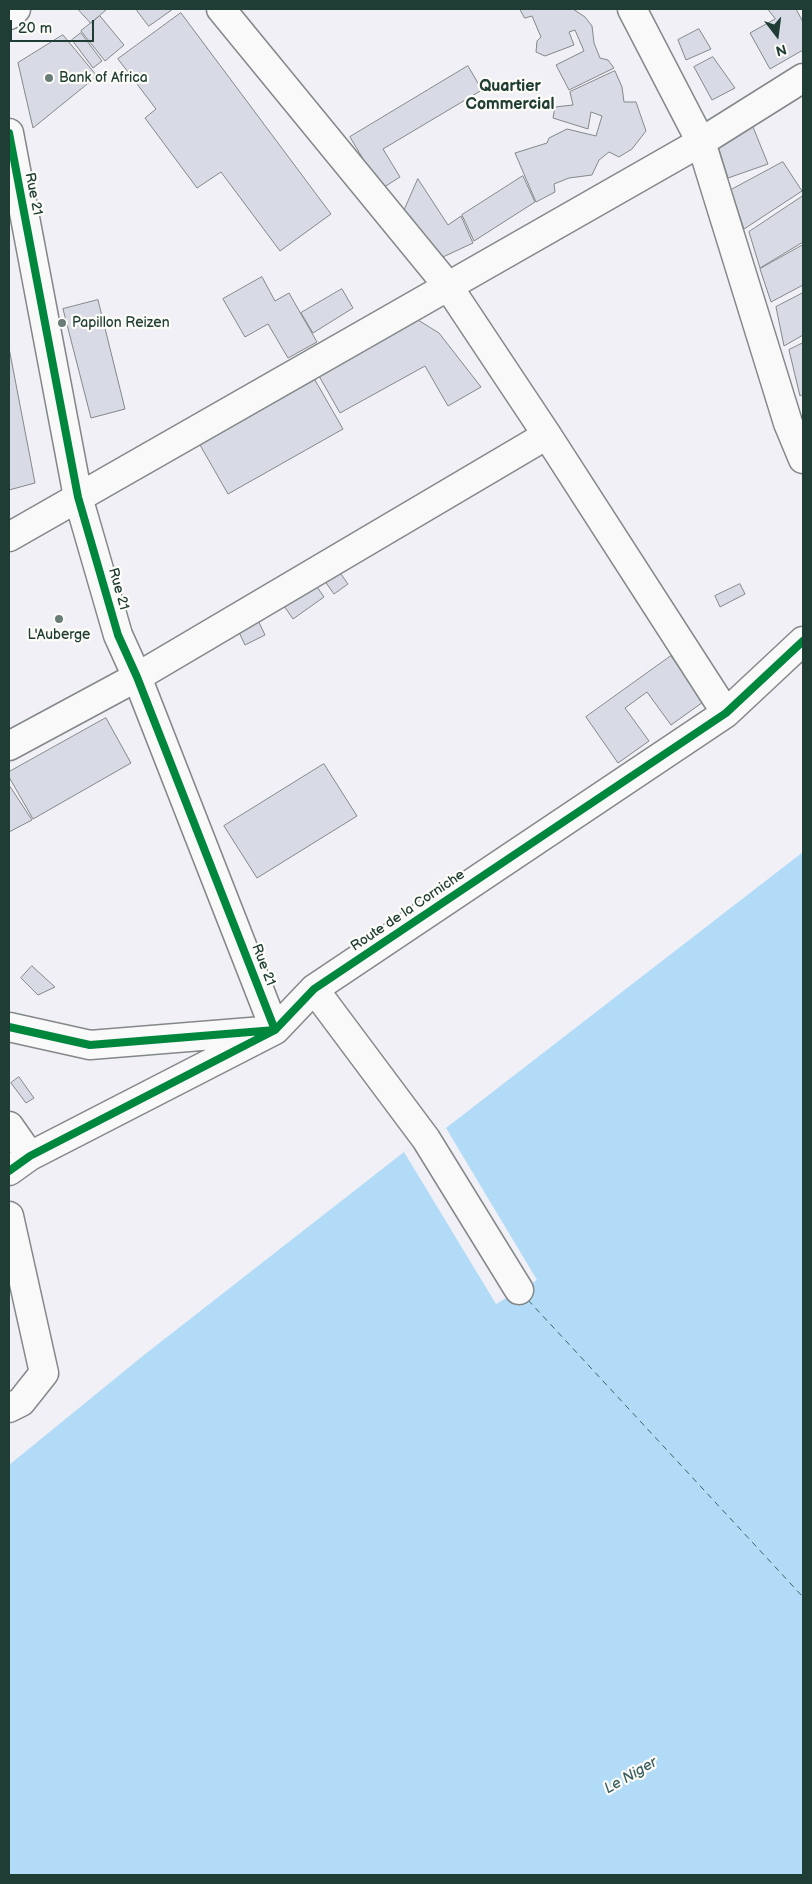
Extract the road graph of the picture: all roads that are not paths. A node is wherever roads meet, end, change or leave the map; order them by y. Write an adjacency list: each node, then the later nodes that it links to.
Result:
1 (16, 9): 4 (street)
2 (221, 9): 8 (street)
3 (632, 9): 7 (street)
4 (9, 14)
5 (803, 78): 7 (street)
6 (9, 133): 12 (street, Rue 21)
7 (701, 142): 8 (street); 9 (street)
8 (448, 286): 10 (street); 12 (street)
9 (796, 418): 11 (street)
10 (546, 435): 15 (street); 16 (street)
11 (803, 460)
12 (78, 496): 13 (street); 15 (street, Rue 21)
13 (9, 537)
14 (803, 641): 16 (street, Route de la Corniche)
15 (137, 677): 17 (street); 20 (street, Rue 21)
16 (726, 713): 18 (street, Route de la Corniche)
17 (9, 746)
18 (314, 989): 20 (street, Route de la Corniche); 25 (street)
19 (9, 1027): 20 (street)
20 (275, 1030): 22 (street, Route de la Corniche)
21 (9, 1126): 22 (street)
22 (30, 1156): 23 (street, Route de la Corniche)
23 (9, 1171)
24 (9, 1216): 26 (street)
25 (520, 1290)
26 (9, 1408)

